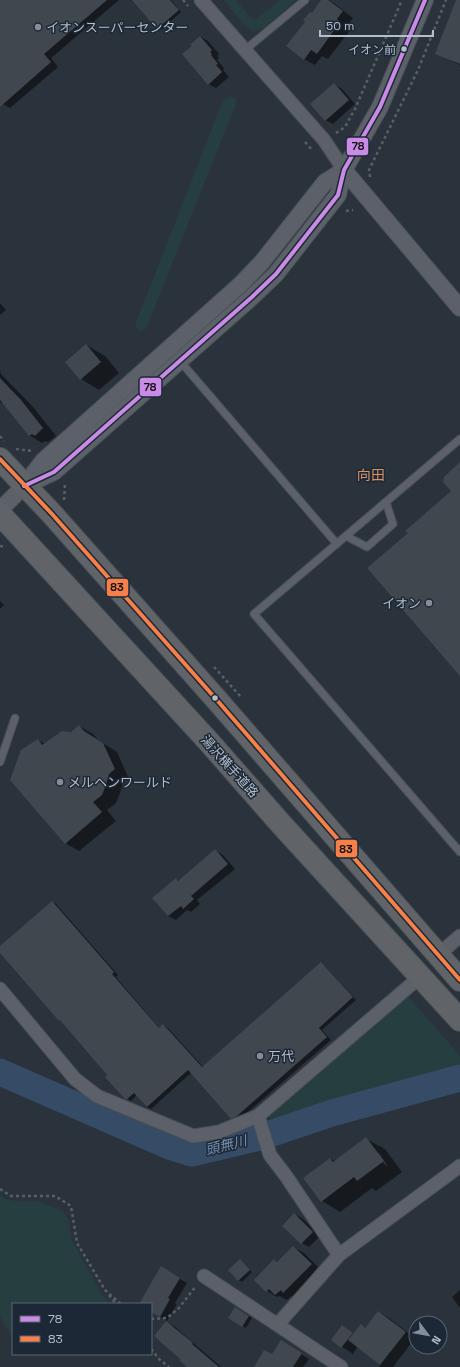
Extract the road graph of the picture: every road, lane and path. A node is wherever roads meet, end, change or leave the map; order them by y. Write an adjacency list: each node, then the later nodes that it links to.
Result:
1 (201, 0): 6 (street)
2 (305, 0): 6 (lane)
3 (402, 0): 7 (path)
4 (425, 0): 8 (street)
5 (446, 0): 9 (path)
6 (246, 50): 8 (street)
7 (333, 134)
8 (344, 170): 12 (street); 13 (street); 19 (street)
9 (370, 178)
10 (353, 210): 11 (path)
11 (342, 211)
12 (460, 308)
13 (180, 361): 19 (street); 25 (lane)
14 (0, 436): 16 (path)
15 (460, 439): 20 (lane)
16 (7, 451): 17 (path); 19 (highway)
17 (33, 451)
18 (71, 479): 21 (path)
19 (24, 486): 22 (street); 32 (highway)
20 (386, 502): 24 (lane); 24 (lane)
21 (64, 503)
22 (0, 510)
23 (0, 514): 33 (highway, 湯沢横手道路)
24 (346, 536): 25 (lane)
25 (337, 544): 30 (lane)
26 (209, 662): 27 (path)
27 (245, 702)
28 (15, 718): 29 (lane)
29 (0, 762)
30 (460, 852)
31 (460, 936): 32 (street)
32 (438, 955): 34 (highway)
33 (421, 976): 36 (highway, 湯沢横手道路); 37 (street)
34 (460, 980)
35 (0, 989): 37 (street)
36 (460, 1020)
37 (259, 1121): 40 (street)
38 (460, 1166): 40 (street)
39 (0, 1189): 42 (path)
40 (339, 1255): 46 (street)
41 (204, 1276): 45 (path); 46 (street)
42 (105, 1290): 43 (path); 44 (path)
43 (115, 1303)
44 (120, 1303)
45 (152, 1319)
46 (278, 1324): 49 (street)
47 (152, 1350): 48 (path)
48 (169, 1367)
49 (341, 1367)

